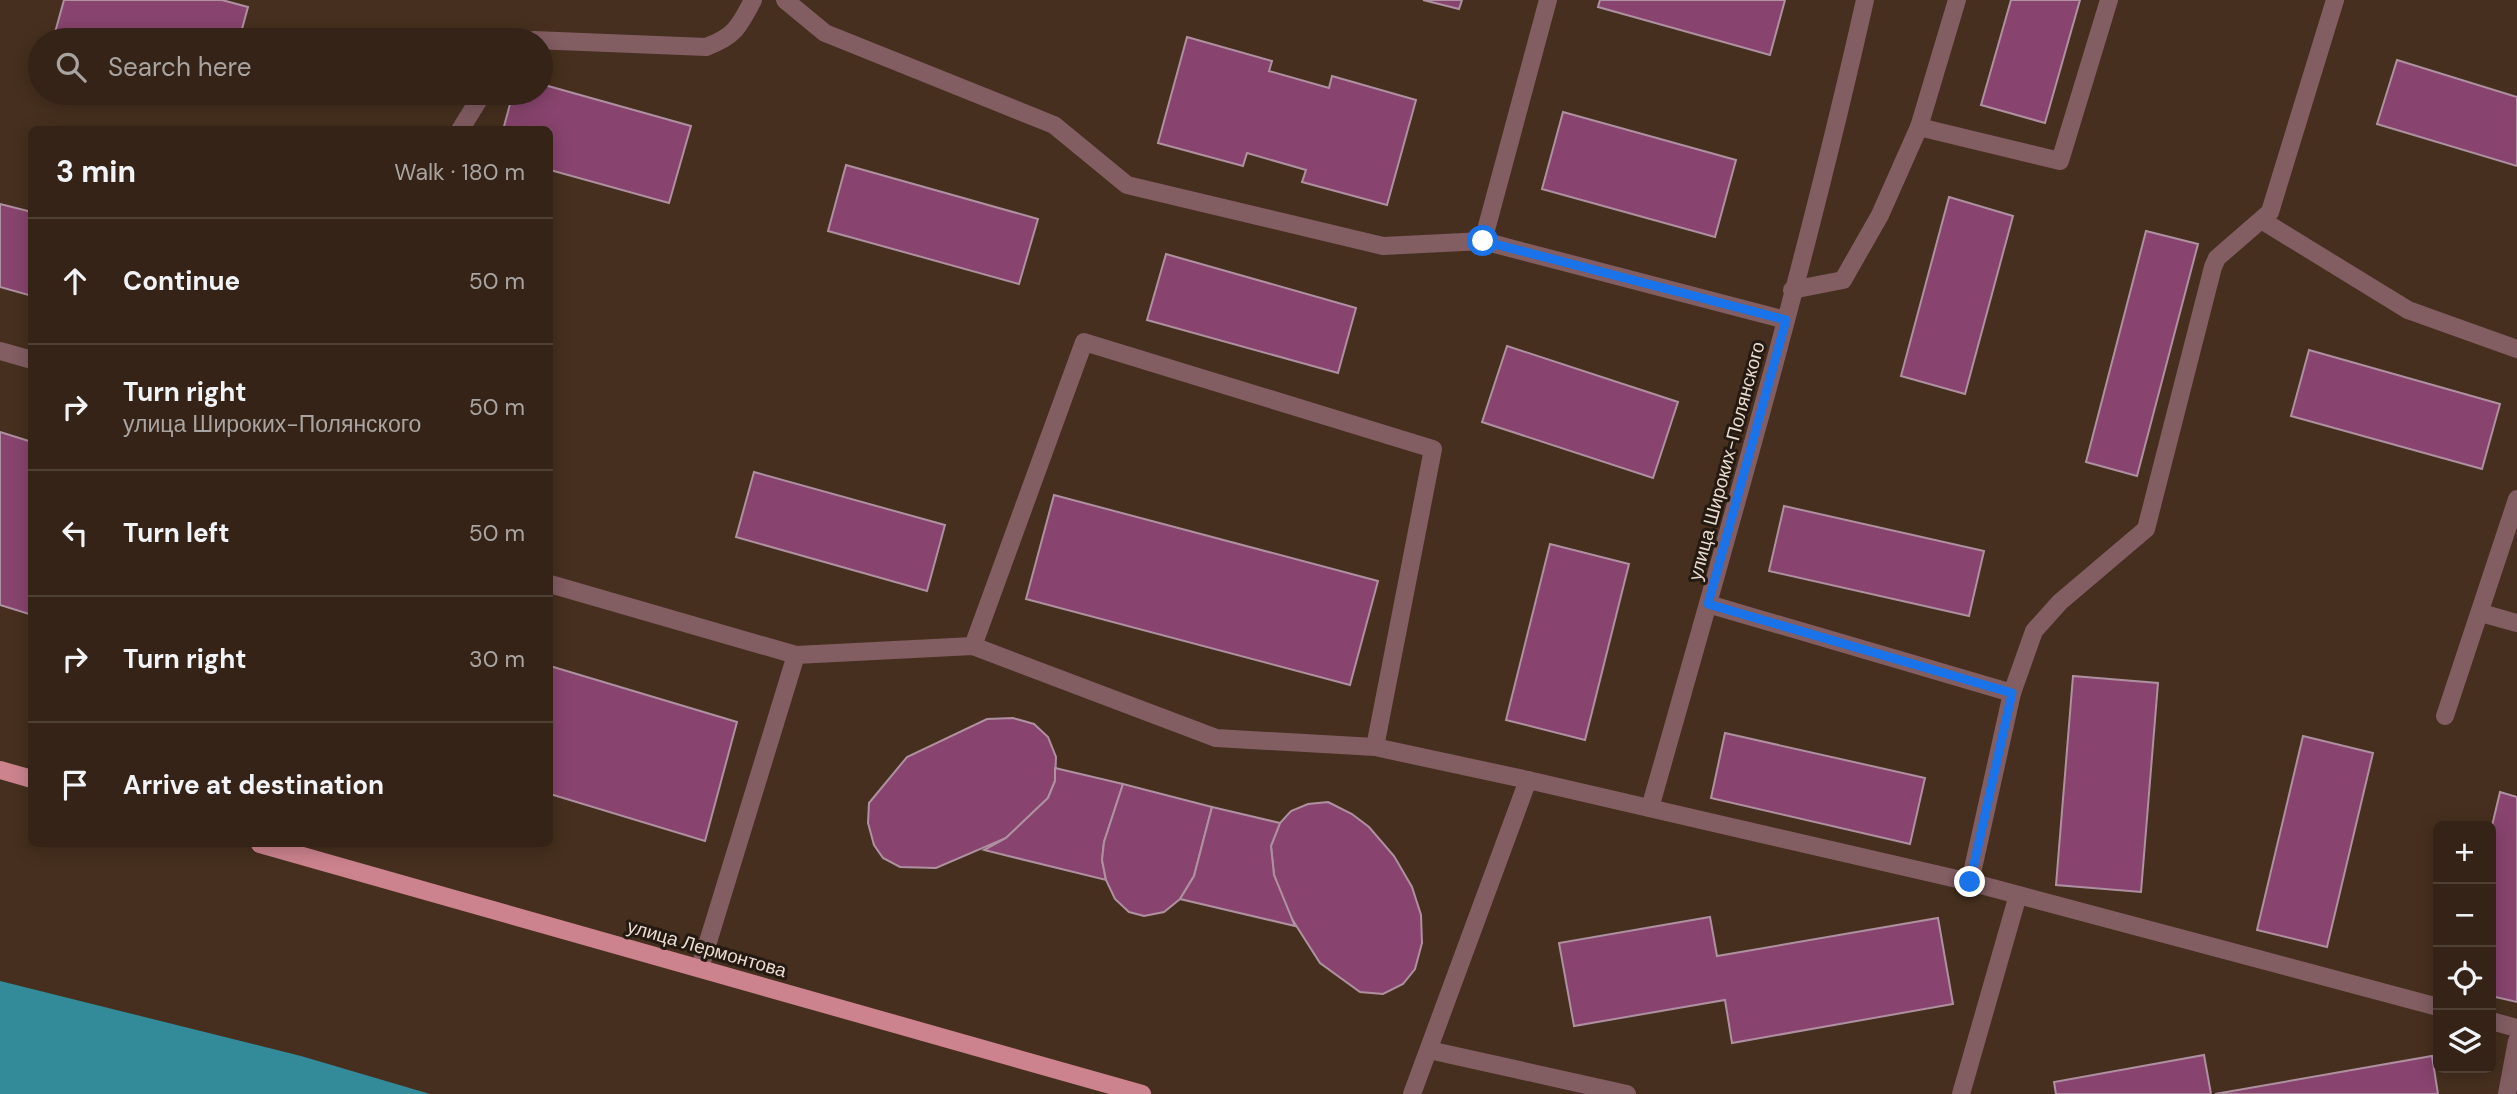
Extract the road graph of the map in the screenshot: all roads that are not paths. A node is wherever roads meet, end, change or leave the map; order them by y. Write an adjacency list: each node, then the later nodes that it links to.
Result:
1 (753, 0): 8 (street)
2 (785, 0): 13 (street)
3 (1548, 0): 13 (street)
4 (1865, 0): 14 (street, улица Широких-Полянского)
5 (1957, 0): 11 (street)
6 (2109, 0): 11 (street)
7 (2335, 0): 12 (street)
8 (553, 41)
9 (476, 105): 10 (street)
10 (462, 126)
11 (1919, 127): 14 (street)
12 (2263, 221): 16 (street); 26 (street)
13 (1483, 241): 15 (street)
14 (1792, 290): 15 (street, улица Широких-Полянского)
15 (1786, 320): 21 (street, улица Широких-Полянского)
16 (2517, 349)
17 (0, 351): 18 (street)
18 (28, 359)
19 (2517, 499): 22 (street)
20 (553, 585): 25 (street)
21 (1708, 604): 26 (street); 32 (street, улица Широких-Полянского)
22 (2481, 613): 23 (street); 27 (street)
23 (2517, 623)
24 (973, 646): 25 (street); 28 (street); 28 (street)
25 (796, 655): 36 (street)
26 (2012, 693): 34 (street)
27 (2445, 716)
28 (1375, 747): 31 (street)
29 (0, 770): 30 (main road)
30 (28, 778)
31 (1528, 780): 32 (street); 41 (street)
32 (1650, 808): 34 (street)
33 (271, 847): 36 (main road, улица Лермонтова)
34 (1970, 882): 35 (street)
35 (2018, 895): 37 (street); 45 (street)
36 (700, 968): 42 (main road, улица Лермонтова)
37 (2433, 1006)
38 (2496, 1022): 39 (street)
39 (2517, 1028)
40 (2517, 1041): 46 (street)
41 (1429, 1051): 43 (street); 44 (street)
42 (1142, 1094)
43 (1412, 1094)
44 (1628, 1094)
45 (1961, 1094)
46 (2507, 1094)

